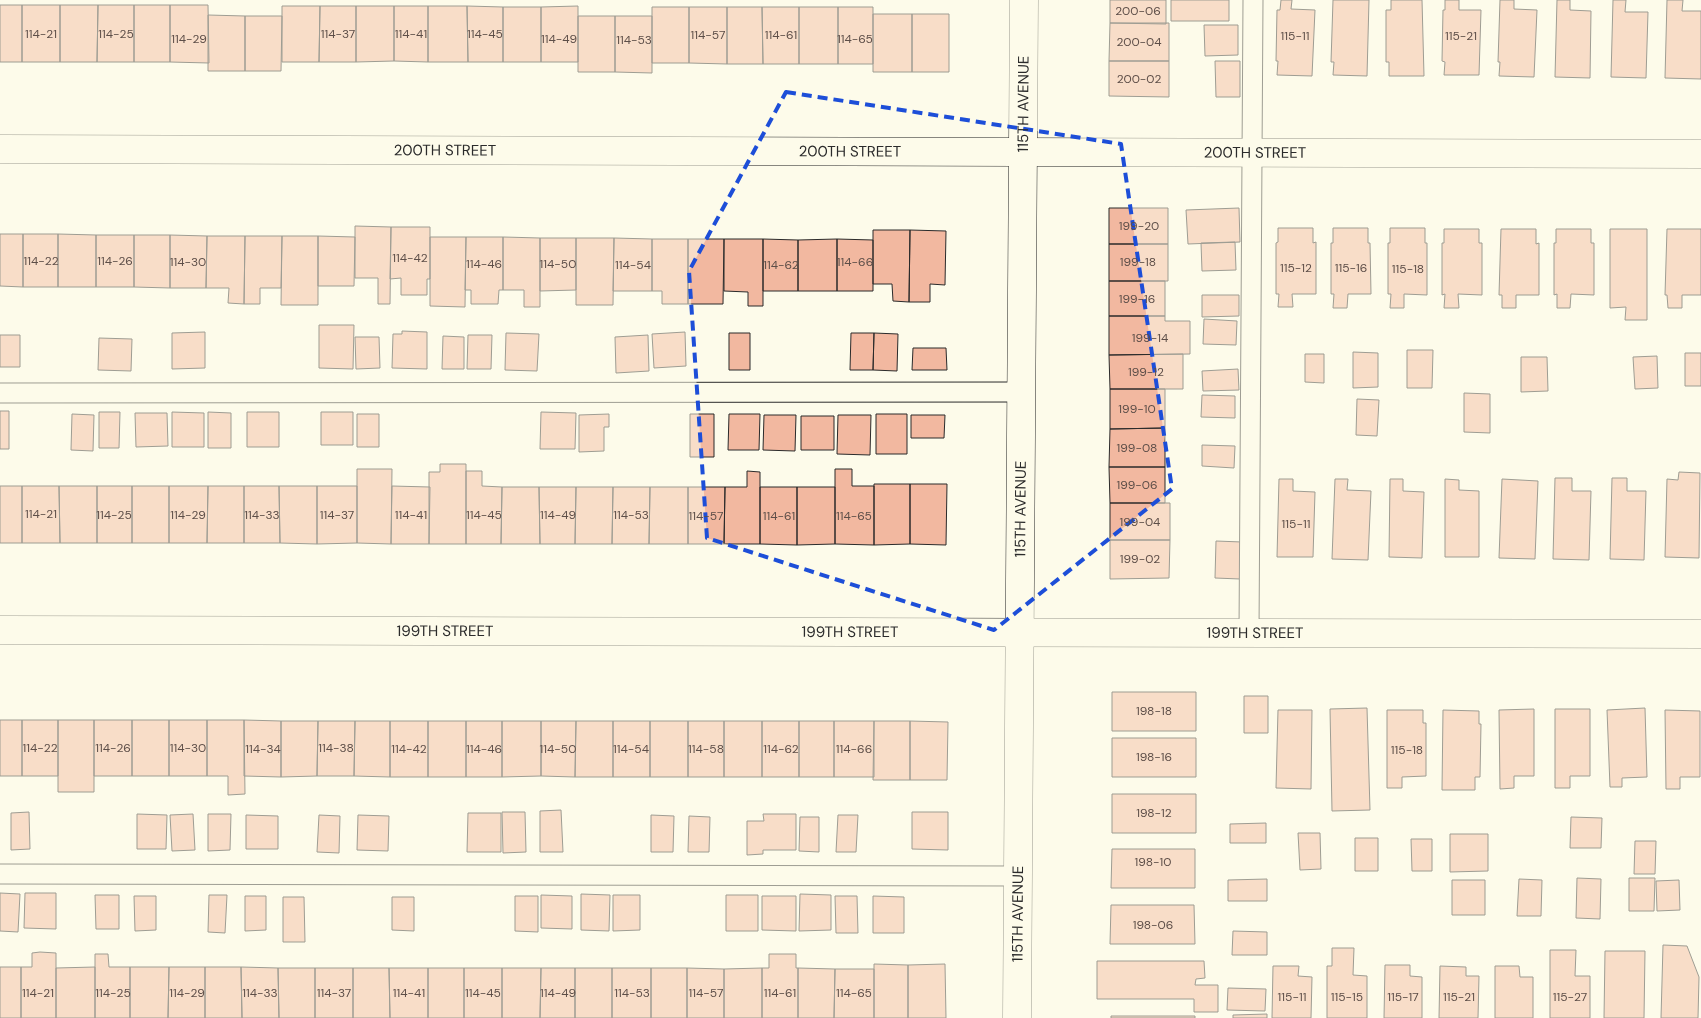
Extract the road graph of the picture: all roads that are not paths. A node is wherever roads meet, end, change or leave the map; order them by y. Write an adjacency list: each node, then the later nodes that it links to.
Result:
1 (1024, 0): 4 (street, 115TH AVENUE)
2 (1253, 0): 5 (lane)
3 (0, 149): 4 (street, 200TH STREET)
4 (1024, 152): 5 (street, 200TH STREET); 7 (street, 115TH AVENUE)
5 (1253, 153): 6 (street, 200TH STREET); 11 (lane)
6 (1701, 154)
7 (1021, 392): 8 (lane); 10 (street, 115TH AVENUE)
8 (0, 393)
9 (0, 630): 10 (street, 199TH STREET)
10 (1019, 632): 11 (street, 199TH STREET); 14 (street, 115TH AVENUE)
11 (1249, 633): 12 (street, 199TH STREET)
12 (1701, 634)
13 (0, 874): 14 (lane)
14 (1018, 876): 15 (street, 115TH AVENUE)
15 (1017, 1018)

